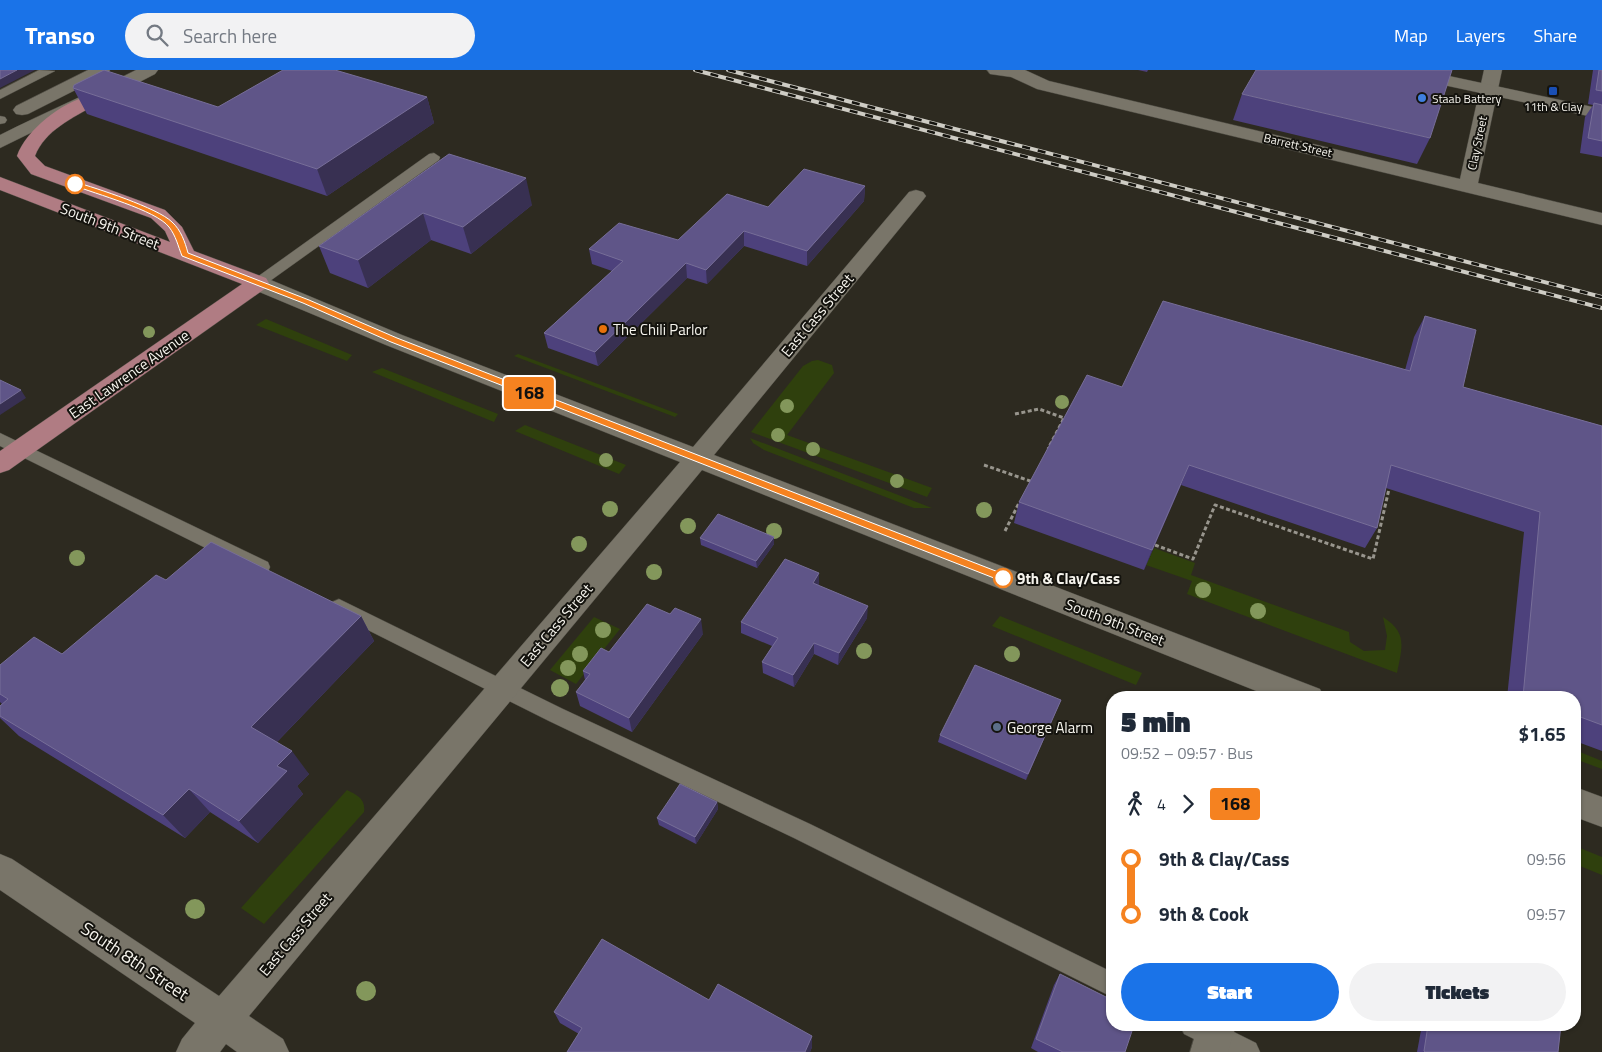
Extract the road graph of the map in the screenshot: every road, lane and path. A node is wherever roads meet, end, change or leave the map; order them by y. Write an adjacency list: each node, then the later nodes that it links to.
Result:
1 (45, 70): 8 (lane)
2 (101, 70): 10 (street)
3 (149, 70): 12 (street)
4 (996, 70): 7 (street, Barrett Street)
5 (1396, 70): 9 (street)
6 (1493, 70): 9 (street, Clay Street)
7 (1016, 71): 18 (street, Barrett Street)
8 (19, 83): 10 (lane); 11 (lane)
9 (1488, 90): 13 (street); 18 (street, Clay Street)
10 (53, 94): 14 (street)
11 (0, 95)
12 (89, 101): 15 (street); 21 (main road)
13 (1602, 114)
14 (0, 120)
15 (0, 142)
16 (434, 157): 22 (lane)
17 (0, 183): 21 (main road, South 9th Street)
18 (1468, 186): 20 (street, Barrett Street)
19 (916, 196): 29 (street, East Cass Street)
20 (1602, 219)
21 (185, 254): 22 (main road, South 9th Street)
22 (258, 283): 27 (main road, East Lawrence Avenue); 29 (street, South 9th Street)
23 (1015, 414): 24 (path)
24 (1064, 418): 25 (path); 28 (path)
25 (1070, 420)
26 (0, 438): 27 (lane)
27 (21, 449): 30 (main road, East Lawrence Avenue); 40 (lane)
28 (1048, 449)
29 (697, 458): 42 (street, East Cass Street); 43 (street, South 9th Street)
30 (0, 464)
31 (984, 465): 33 (path)
32 (1035, 473): 33 (path)
33 (1031, 481): 34 (path); 36 (path)
34 (1036, 483)
35 (1389, 489): 39 (path)
36 (1026, 490)
37 (1022, 498): 38 (path)
38 (1005, 531)
39 (1155, 545)
40 (280, 577)
41 (324, 599): 42 (lane)
42 (502, 687): 47 (lane); 48 (street, East Cass Street)
43 (1291, 691)
44 (1581, 804): 45 (street)
45 (1602, 812)
46 (0, 870): 48 (street, South 8th Street)
47 (1106, 982)
48 (222, 1019): 50 (street, East Cass Street); 51 (street, South 8th Street)
49 (1208, 1034): 52 (lane)
50 (195, 1052)
51 (270, 1052)
52 (1246, 1052)

